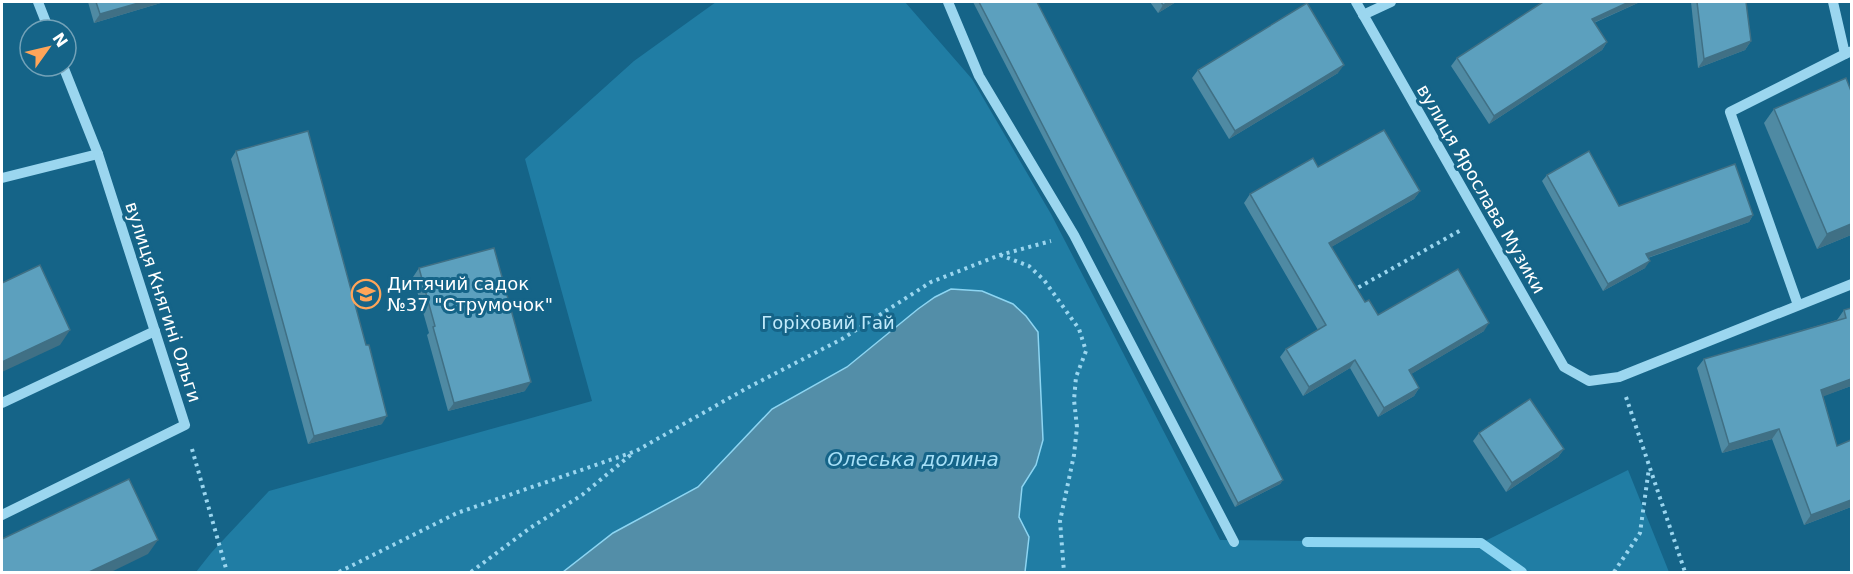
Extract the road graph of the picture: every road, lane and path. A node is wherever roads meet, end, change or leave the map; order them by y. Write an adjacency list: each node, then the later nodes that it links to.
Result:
1 (38, 2): 7 (street)
2 (948, 2): 13 (street)
3 (1356, 2): 6 (street, вулиця Ярослава Музики)
4 (1391, 2): 6 (street)
5 (1833, 2): 8 (street)
6 (1363, 15): 12 (street, вулиця Ярослава Музики)
7 (44, 18)
8 (1848, 52): 17 (street)
9 (68, 78): 10 (street, вулиця Княгині Ольги)
10 (98, 154): 11 (street); 18 (street, вулиця Княгині Ольги)
11 (2, 178)
12 (1480, 220): 16 (path); 19 (street, вулиця Ярослава Музики)
13 (1074, 235): 14 (path); 25 (street)
14 (1000, 255): 22 (path); 29 (path)
15 (1851, 284): 17 (street)
16 (1349, 293)
17 (1798, 305): 19 (street)
18 (155, 332): 20 (street); 21 (street, вулиця Княгині Ольги)
19 (1619, 377): 23 (path)
20 (2, 403)
21 (185, 425): 24 (street, вулиця Княгині Ольги); 26 (path)
22 (636, 451): 27 (path); 28 (path)
23 (1649, 466): 30 (path); 31 (path)
24 (2, 515)
25 (1234, 542)
26 (227, 573)
27 (339, 573)
28 (471, 573)
29 (1064, 573)
30 (1614, 573)
31 (1685, 573)

